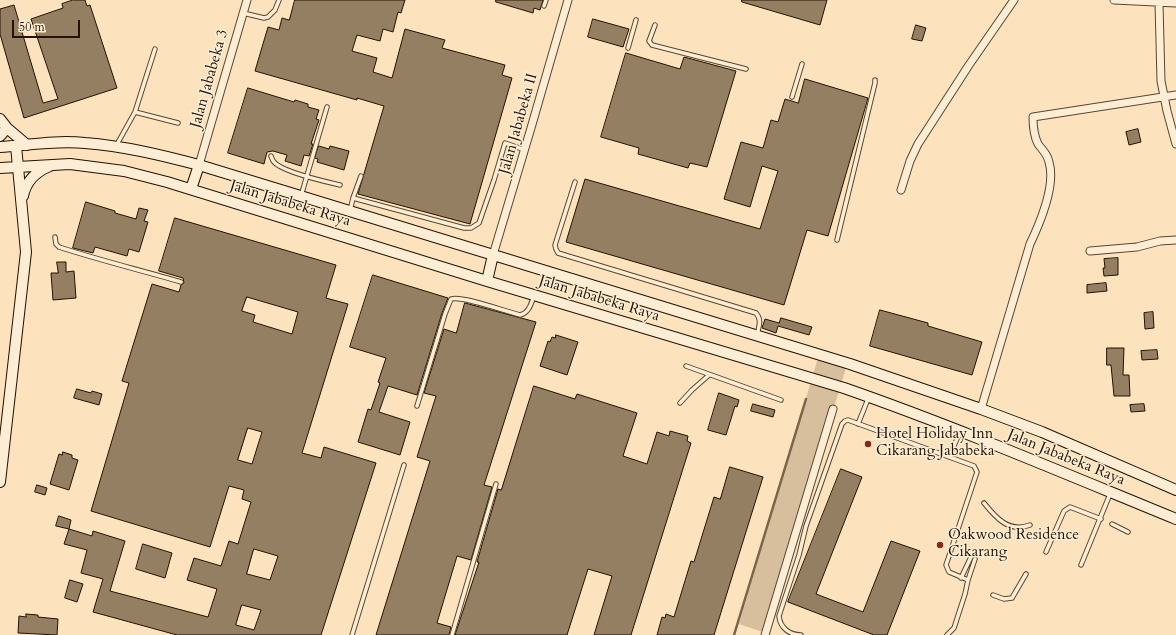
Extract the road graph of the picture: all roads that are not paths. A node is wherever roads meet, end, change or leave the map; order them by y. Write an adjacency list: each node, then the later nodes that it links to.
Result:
1 (247, 0): 10 (street, Jalan Jababeka 3)
2 (279, 0): 10 (lane)
3 (546, 0): 9 (lane)
4 (568, 0): 32 (street, Jalan Jababeka II)
5 (1014, 0): 43 (street)
6 (1114, 0): 7 (street)
7 (1159, 3): 8 (street); 19 (street)
8 (1176, 4)
9 (544, 6)
10 (243, 13): 35 (street, Jalan Jababeka 3)
11 (636, 20): 13 (lane)
12 (655, 25): 16 (lane)
13 (628, 48)
14 (155, 49): 22 (lane)
15 (802, 64): 20 (lane)
16 (746, 69)
17 (875, 80): 49 (lane)
18 (1176, 95): 19 (street)
19 (1164, 97): 27 (street); 64 (street)
20 (792, 98)
21 (327, 107): 39 (lane)
22 (134, 112): 24 (lane); 30 (lane)
23 (0, 119): 25 (main road)
24 (178, 123)
25 (7, 128): 26 (main road); 28 (main road)
26 (0, 136)
27 (1176, 144)
28 (27, 145): 29 (main road, Jalan Jababeka Raya); 30 (main road, Jalan Jababeka Raya)
29 (16, 146): 31 (main road, Jalan Jababeka Raya); 36 (main road)
30 (116, 146): 35 (main road, Jalan Jababeka Raya)
31 (0, 147)
32 (525, 150): 45 (lane); 52 (street, Jalan Jababeka II)
33 (271, 156): 39 (lane)
34 (51, 165): 36 (main road, Jalan Jababeka Raya); 42 (main road, Jalan Jababeka Raya); 46 (main road)
35 (199, 165): 42 (main road); 44 (main road, Jalan Jababeka Raya)
36 (18, 166): 37 (main road, Jalan Jababeka Raya); 46 (main road)
37 (0, 168)
38 (361, 176): 45 (lane)
39 (306, 177): 41 (lane); 44 (lane)
40 (575, 182): 56 (lane)
41 (340, 186)
42 (191, 189): 53 (main road, Jalan Jababeka Raya)
43 (901, 190)
44 (301, 196): 47 (main road, Jalan Jababeka Raya)
45 (353, 198): 47 (lane)
46 (22, 202): 69 (main road)
47 (350, 212): 52 (main road, Jalan Jababeka Raya)
48 (55, 237): 54 (lane)
49 (836, 240)
50 (1176, 240): 51 (street)
51 (1090, 251)
52 (493, 255): 53 (main road); 56 (main road, Jalan Jababeka Raya)
53 (487, 281): 55 (main road, Jalan Jababeka Raya)
54 (180, 282)
55 (534, 295): 59 (main road, Jalan Jababeka Raya); 62 (lane)
56 (757, 335): 64 (main road, Jalan Jababeka Raya)
57 (686, 366): 58 (lane)
58 (709, 375): 60 (lane); 61 (lane)
59 (869, 397): 65 (lane); 66 (main road, Jalan Jababeka Raya)
60 (781, 400)
61 (680, 403)
62 (417, 406)
63 (833, 409): 89 (street)
64 (981, 409): 71 (main road, Jalan Jababeka Raya)
65 (858, 424): 67 (lane); 90 (lane)
66 (961, 431): 67 (lane); 72 (main road, Jalan Jababeka Raya)
67 (949, 457): 84 (lane)
68 (404, 465): 87 (lane)
69 (0, 482)
70 (496, 484): 88 (lane)
71 (1176, 490)
72 (1111, 492): 74 (lane); 75 (main road, Jalan Jababeka Raya)
73 (984, 503): 77 (lane)
74 (1101, 519): 79 (lane); 82 (lane)
75 (1176, 519)
76 (1112, 524): 78 (lane)
77 (1030, 526)
78 (1128, 532)
79 (1046, 552)
80 (971, 558): 84 (lane)
81 (976, 559): 85 (lane)
82 (1081, 565)
83 (1026, 574): 86 (lane)
84 (962, 578): 85 (lane)
85 (968, 580): 91 (lane)
86 (993, 595)
87 (352, 635)
88 (452, 635)
89 (765, 635)
90 (801, 635)
91 (947, 635)

